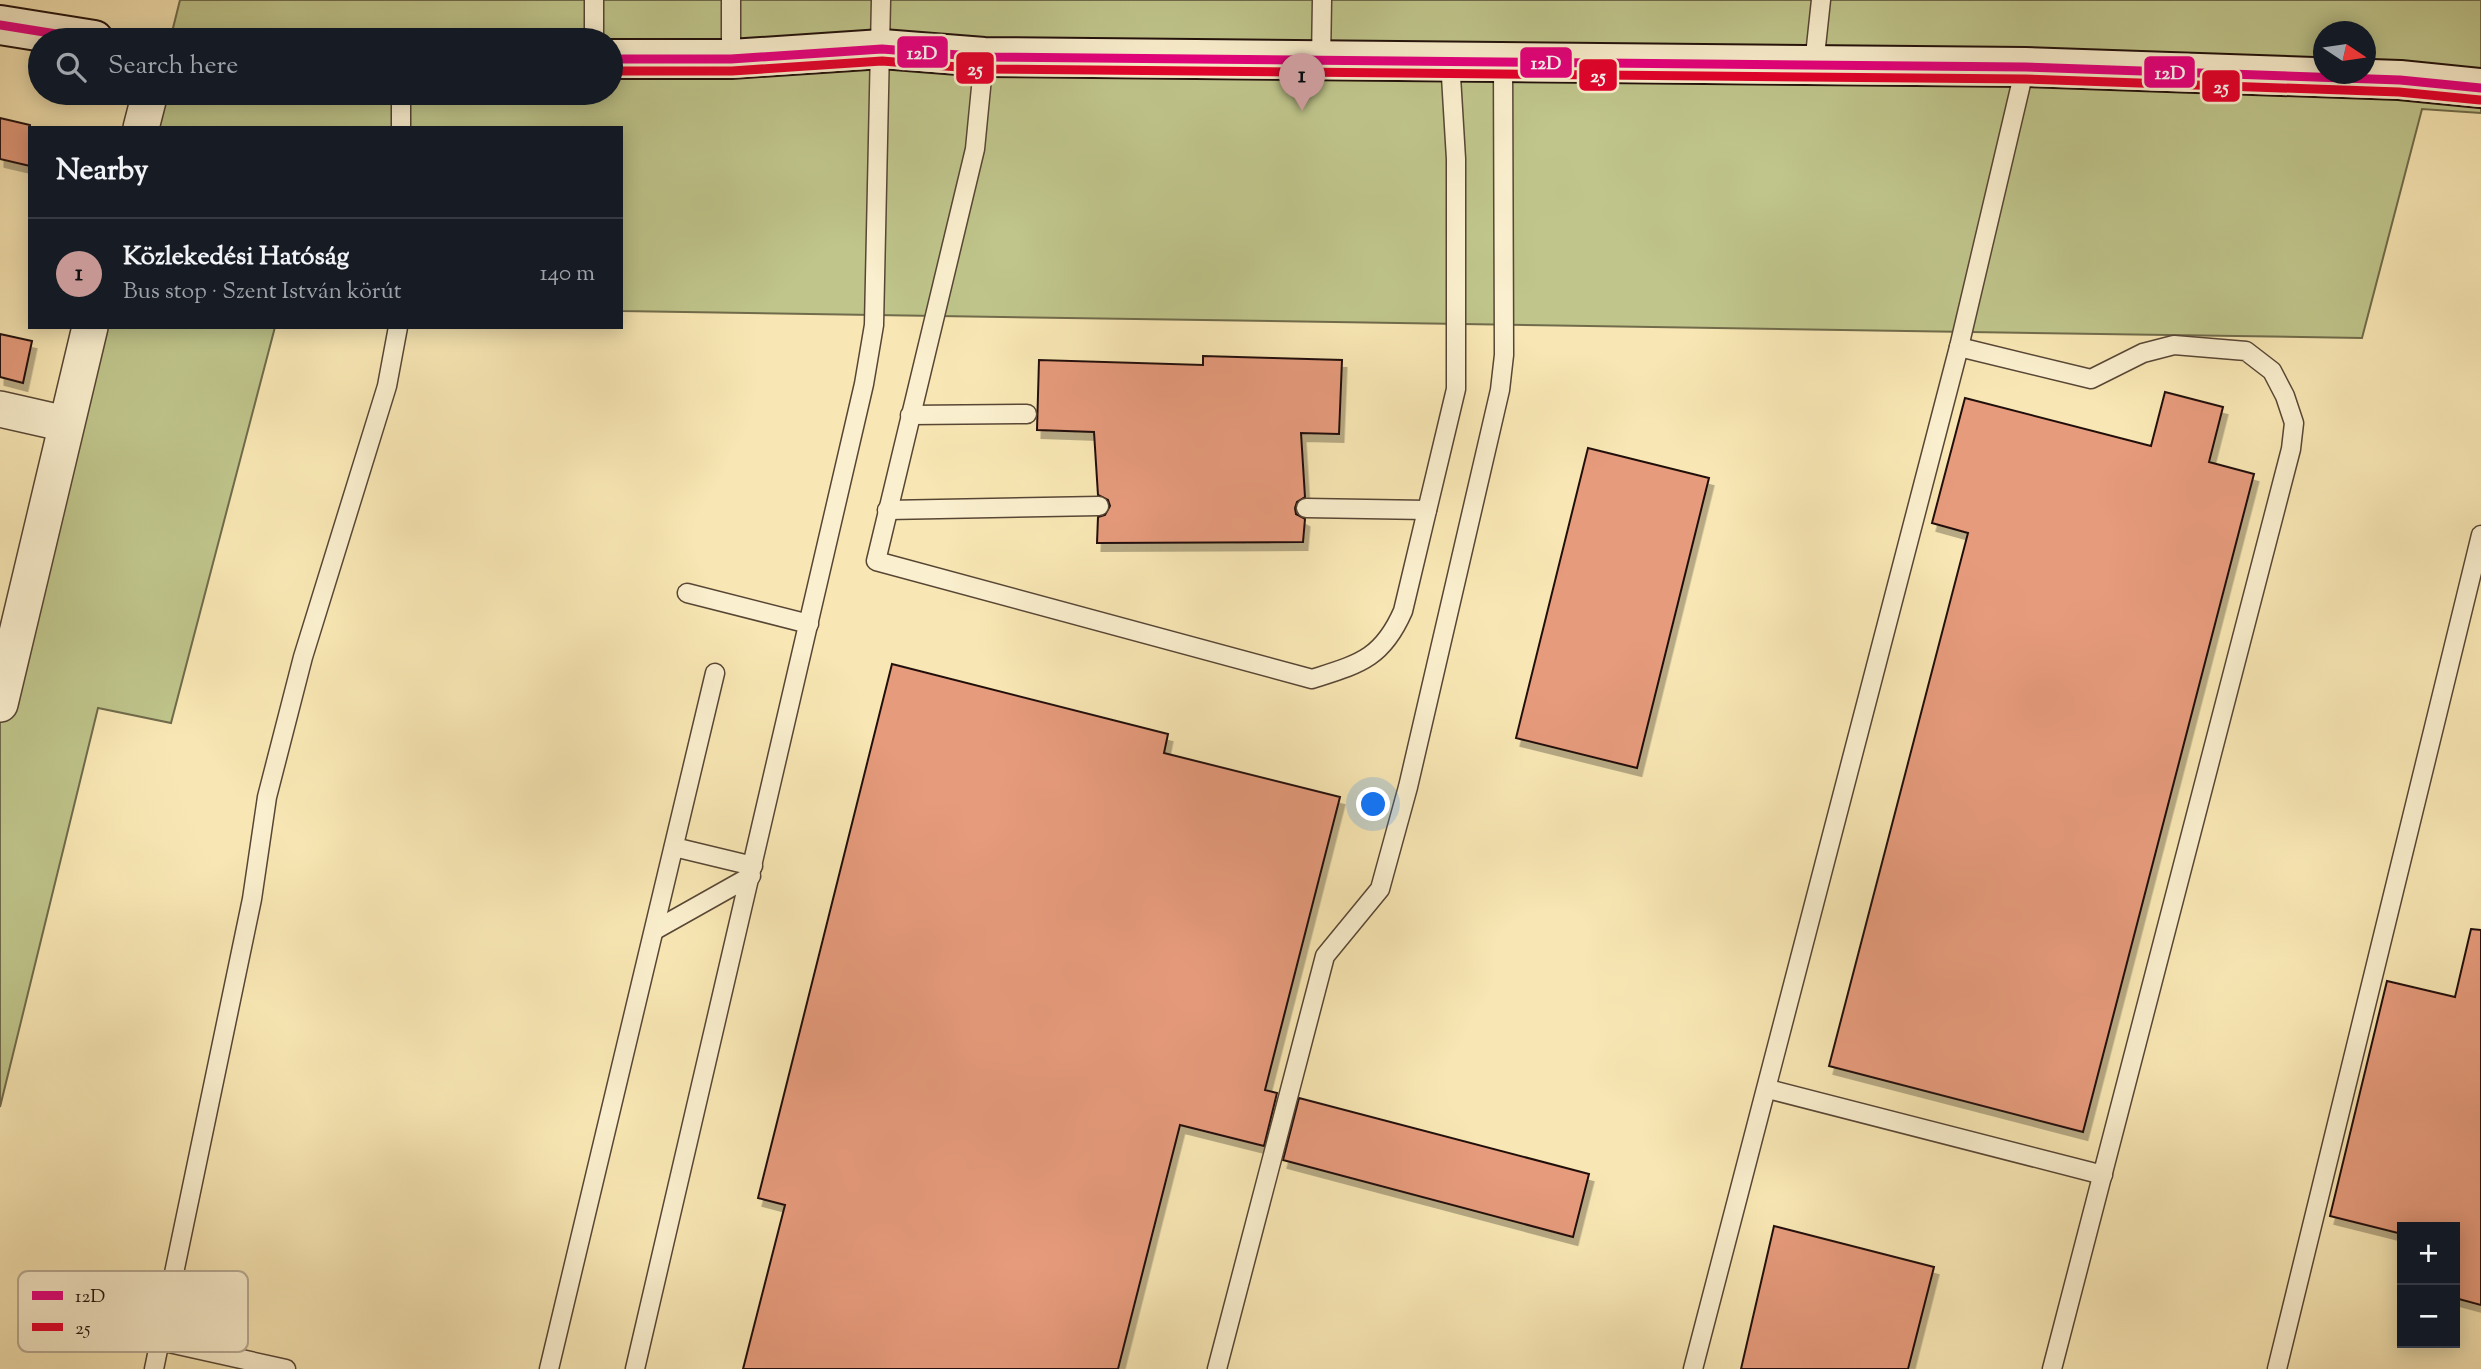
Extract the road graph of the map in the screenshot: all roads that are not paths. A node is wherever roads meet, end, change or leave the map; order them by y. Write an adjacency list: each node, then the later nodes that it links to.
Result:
1 (594, 0): 7 (lane)
2 (731, 0): 12 (lane)
3 (881, 0): 9 (lane)
4 (1322, 0): 14 (lane)
5 (1821, 0): 16 (lane)
6 (0, 25): 8 (street)
7 (594, 28)
8 (28, 29)
9 (881, 49): 10 (street); 12 (street); 36 (lane)
10 (984, 57): 14 (street); 28 (lane)
11 (623, 59): 12 (street)
12 (731, 59)
13 (1450, 60): 14 (street); 15 (street); 33 (lane)
14 (1321, 61)
15 (1503, 61): 16 (street); 49 (lane)
16 (1814, 65): 17 (street)
17 (2025, 66): 18 (street); 25 (lane)
18 (2481, 88)
19 (147, 105): 21 (street)
20 (401, 105): 22 (lane)
21 (142, 126)
22 (401, 126)
23 (90, 329): 29 (street)
24 (398, 329): 44 (lane)
25 (1959, 347): 42 (lane); 43 (lane)
26 (0, 409): 29 (street)
27 (1027, 414): 28 (lane)
28 (910, 415): 32 (lane)
29 (66, 424): 38 (street)
30 (1099, 506): 32 (lane)
31 (1306, 508): 33 (lane)
32 (887, 510): 33 (lane)
33 (1427, 510)
34 (2481, 535): 52 (lane)
35 (687, 593): 36 (lane)
36 (809, 624): 40 (lane)
37 (715, 673): 39 (lane)
38 (0, 704)
39 (674, 848): 40 (lane); 41 (lane)
40 (752, 871): 41 (lane); 48 (lane)
41 (654, 930): 47 (lane)
42 (1768, 1089): 43 (lane); 50 (lane)
43 (2104, 1175): 51 (lane)
44 (175, 1271)
45 (210, 1352): 46 (lane)
46 (286, 1369)
47 (548, 1369)
48 (635, 1369)
49 (1217, 1369)
50 (1693, 1369)
51 (2053, 1369)
52 (2277, 1369)

